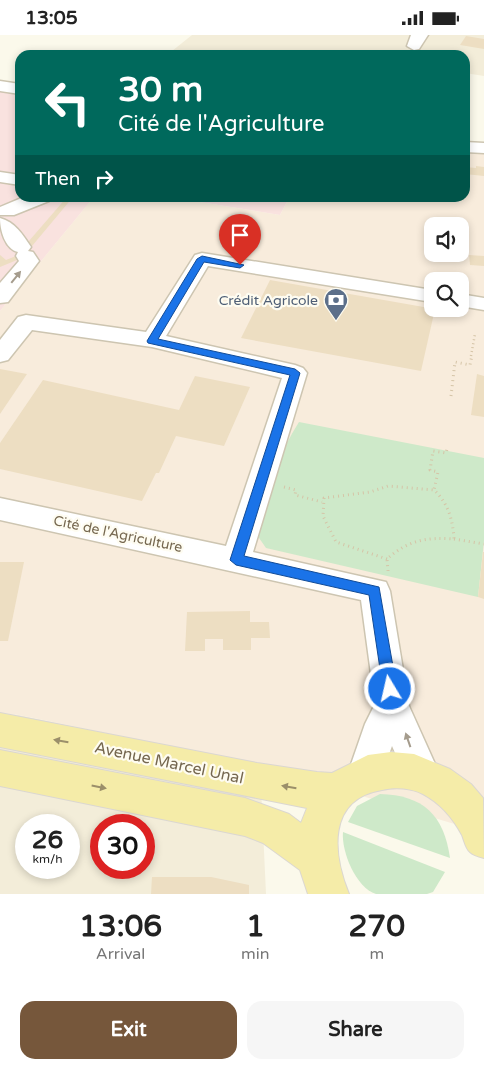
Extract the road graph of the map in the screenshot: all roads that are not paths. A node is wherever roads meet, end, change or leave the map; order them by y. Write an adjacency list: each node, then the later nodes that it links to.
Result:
1 (0, 86): 2 (street)
2 (15, 88)
3 (470, 147): 4 (street)
4 (484, 148)
5 (0, 177): 6 (street)
6 (15, 179)
7 (33, 202): 8 (street)
8 (3, 218): 9 (street)
9 (24, 252): 11 (street, one-way to 9)
10 (424, 295): 14 (street)
11 (0, 297)
12 (469, 302): 13 (street)
13 (484, 304)
14 (152, 341): 15 (street); 17 (street)
15 (0, 355)
16 (0, 509): 17 (street, Cité de l'Agriculture)
17 (236, 560): 18 (street, Cité de l'Agriculture)
18 (392, 706): 21 (street, Cité de l'Agriculture, one-way to 18); 22 (street)
19 (0, 730): 22 (main road, Avenue Marcel Unal, one-way to 19)
20 (0, 768): 24 (main road, one-way to 24)
21 (422, 775): 22 (main road, Avenue Marcel Unal); 23 (main road, Avenue Marcel Unal)
22 (352, 782): 24 (main road)
23 (484, 839)
24 (317, 858): 25 (main road)
25 (329, 894)

